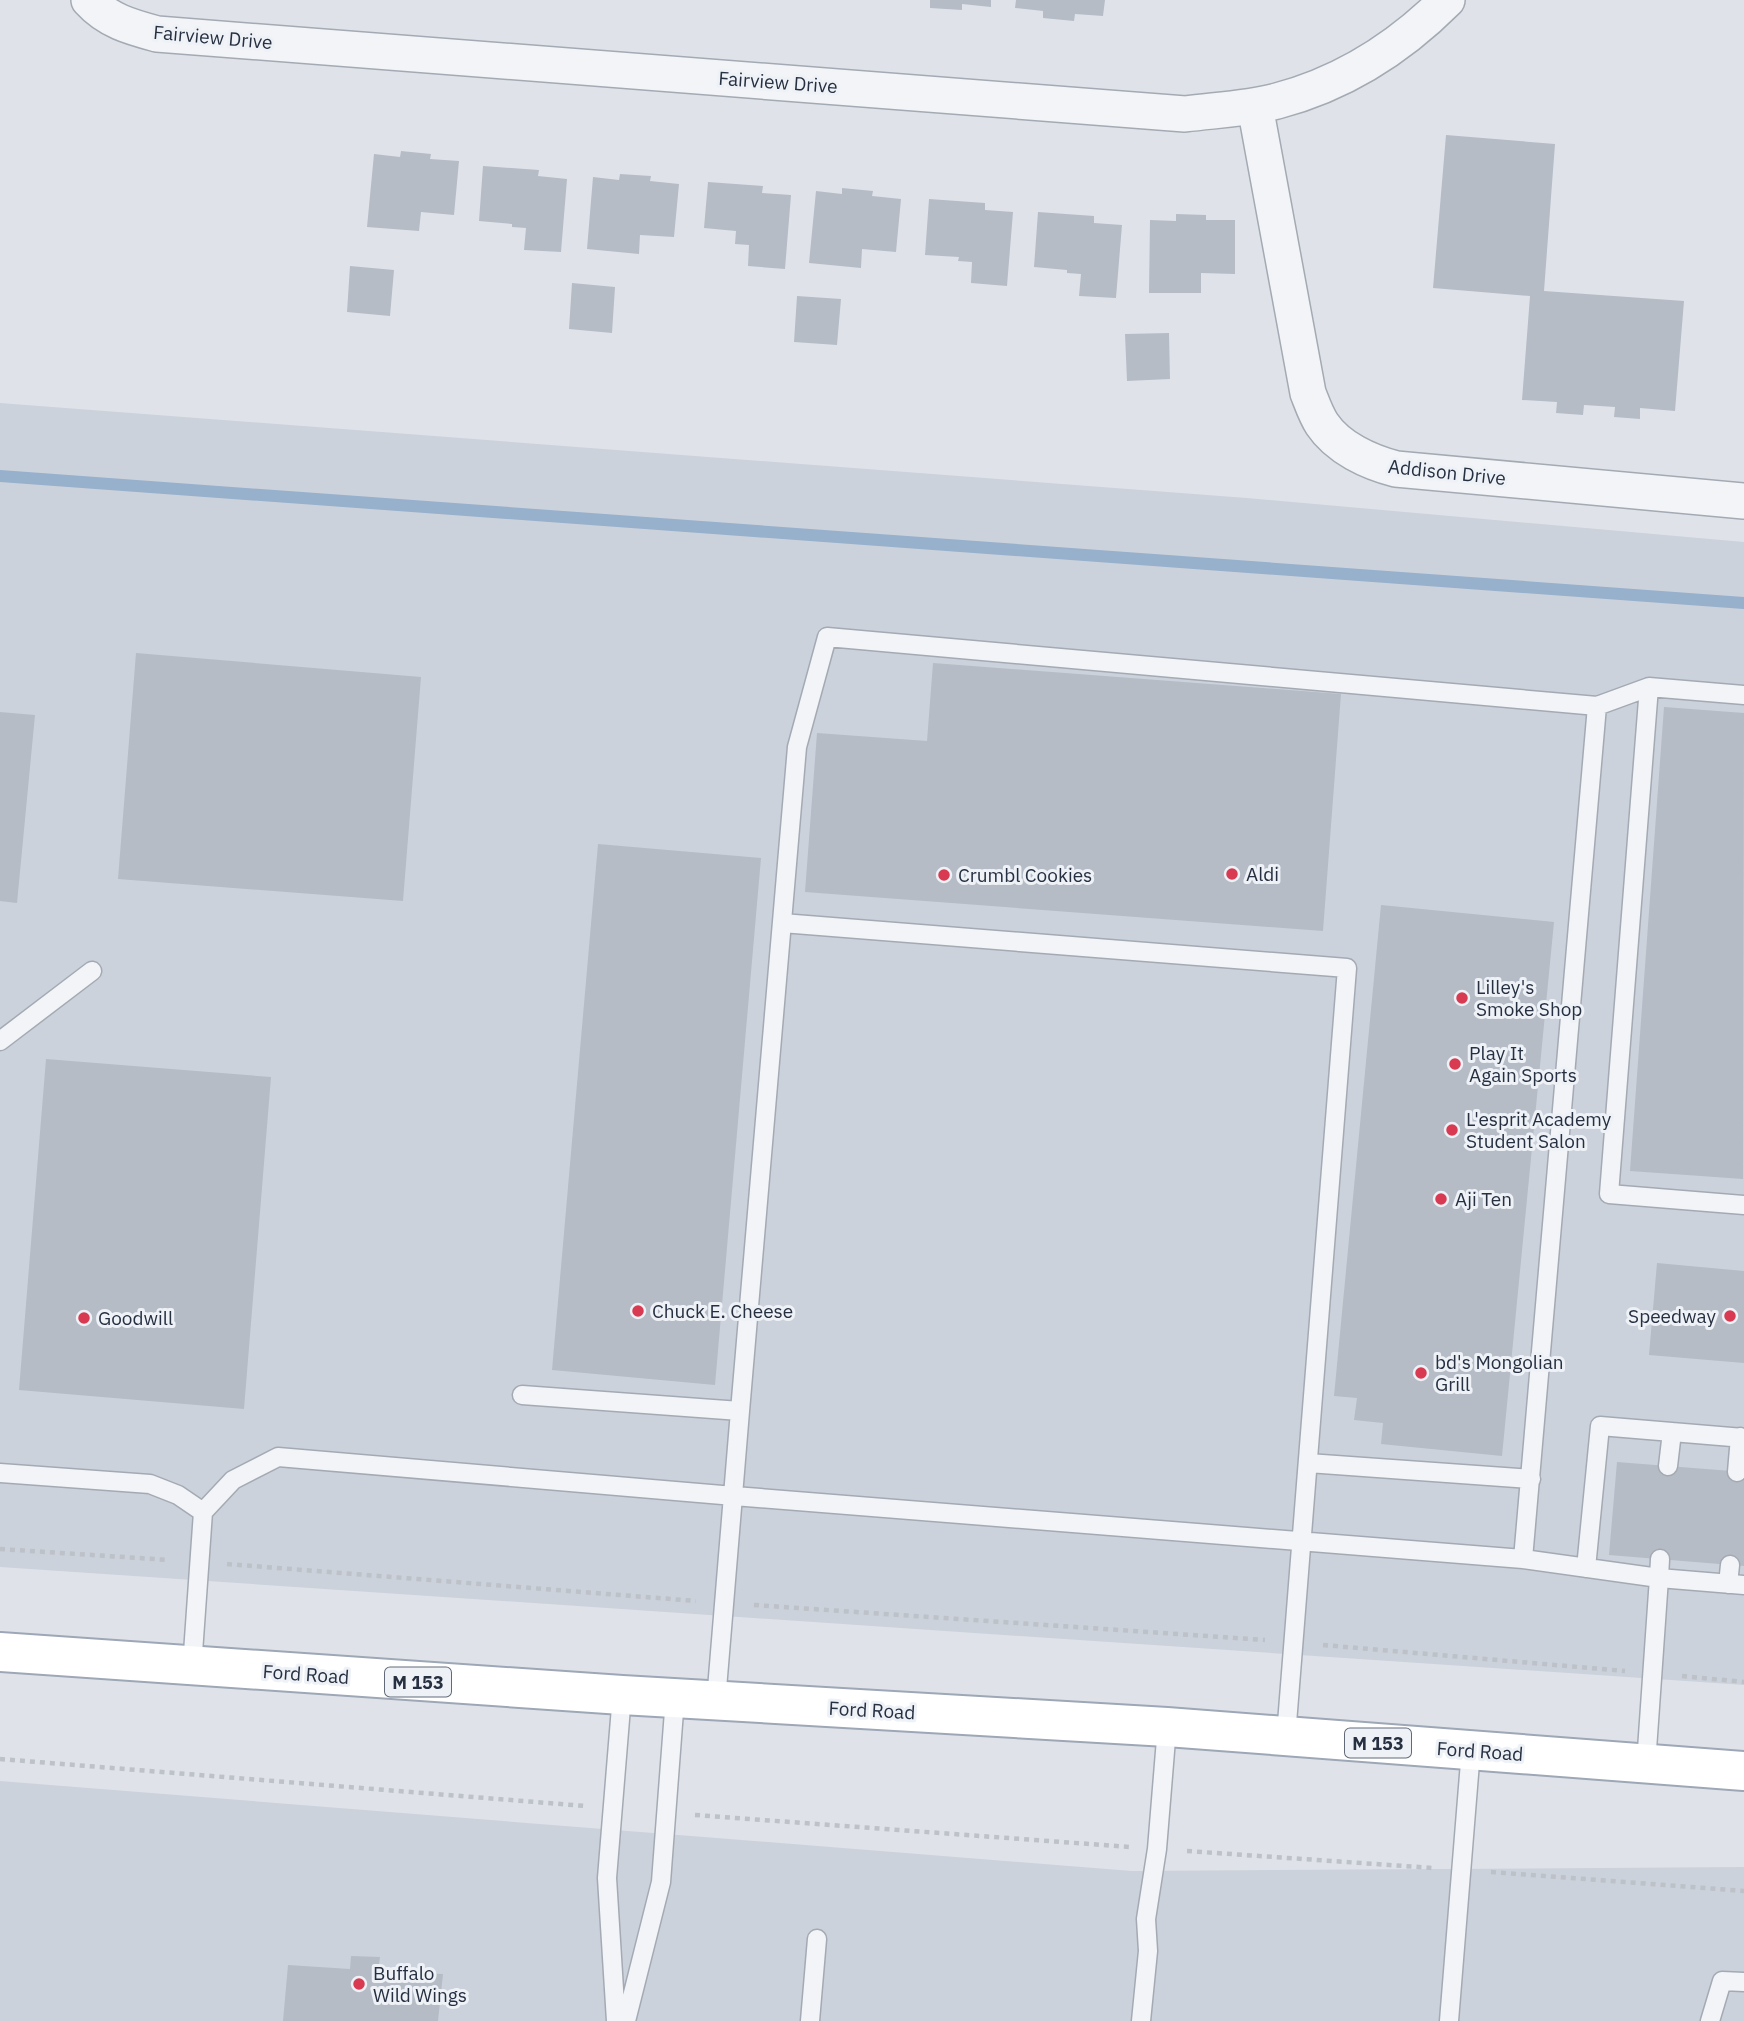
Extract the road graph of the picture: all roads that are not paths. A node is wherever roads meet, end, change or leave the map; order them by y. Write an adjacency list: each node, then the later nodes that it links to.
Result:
1 (89, 0): 3 (street, Fairview Drive)
2 (1447, 0): 3 (street, Fairview Drive)
3 (1255, 106): 4 (street, Addison Drive)
4 (1744, 501)
5 (1649, 687): 6 (lane); 7 (lane); 11 (lane)
6 (1744, 695)
7 (1597, 706): 8 (lane); 20 (lane)
8 (782, 923): 13 (lane); 16 (lane)
9 (92, 971): 10 (lane)
10 (0, 1041)
11 (1744, 1205)
12 (522, 1395): 13 (lane)
13 (740, 1411): 21 (lane)
14 (1672, 1432): 15 (lane); 17 (lane); 27 (lane)
15 (1742, 1438): 18 (lane)
16 (1308, 1463): 20 (lane); 23 (lane)
17 (1668, 1466)
18 (1737, 1472)
19 (0, 1473): 22 (lane)
20 (1531, 1479): 24 (lane)
21 (734, 1496): 22 (lane); 23 (lane); 34 (lane)
22 (203, 1512): 31 (lane)
23 (1302, 1539): 24 (lane); 36 (lane)
24 (1523, 1559): 27 (lane)
25 (1660, 1559): 28 (lane)
26 (1730, 1565): 29 (lane)
27 (1586, 1568): 28 (lane)
28 (1659, 1578): 29 (lane); 38 (lane)
29 (1736, 1584)
30 (0, 1652): 31 (main road, Ford Road / M 153)
31 (192, 1667): 32 (main road, Ford Road / M 153)
32 (622, 1695): 33 (main road, Ford Road / M 153); 42 (lane)
33 (676, 1698): 34 (main road, Ford Road / M 153); 43 (lane)
34 (716, 1700): 35 (main road, Ford Road / M 153)
35 (1167, 1727): 36 (main road, Ford Road / M 153); 45 (lane)
36 (1286, 1736): 37 (main road, Ford Road / M 153)
37 (1471, 1750): 38 (main road, Ford Road / M 153); 46 (lane)
38 (1646, 1764): 39 (main road, Ford Road / M 153)
39 (1744, 1771)
40 (817, 1939): 44 (lane)
41 (1744, 1982): 47 (lane)
42 (616, 2021)
43 (626, 2021)
44 (810, 2021)
45 (1141, 2021)
46 (1449, 2021)
47 (1710, 2021)

